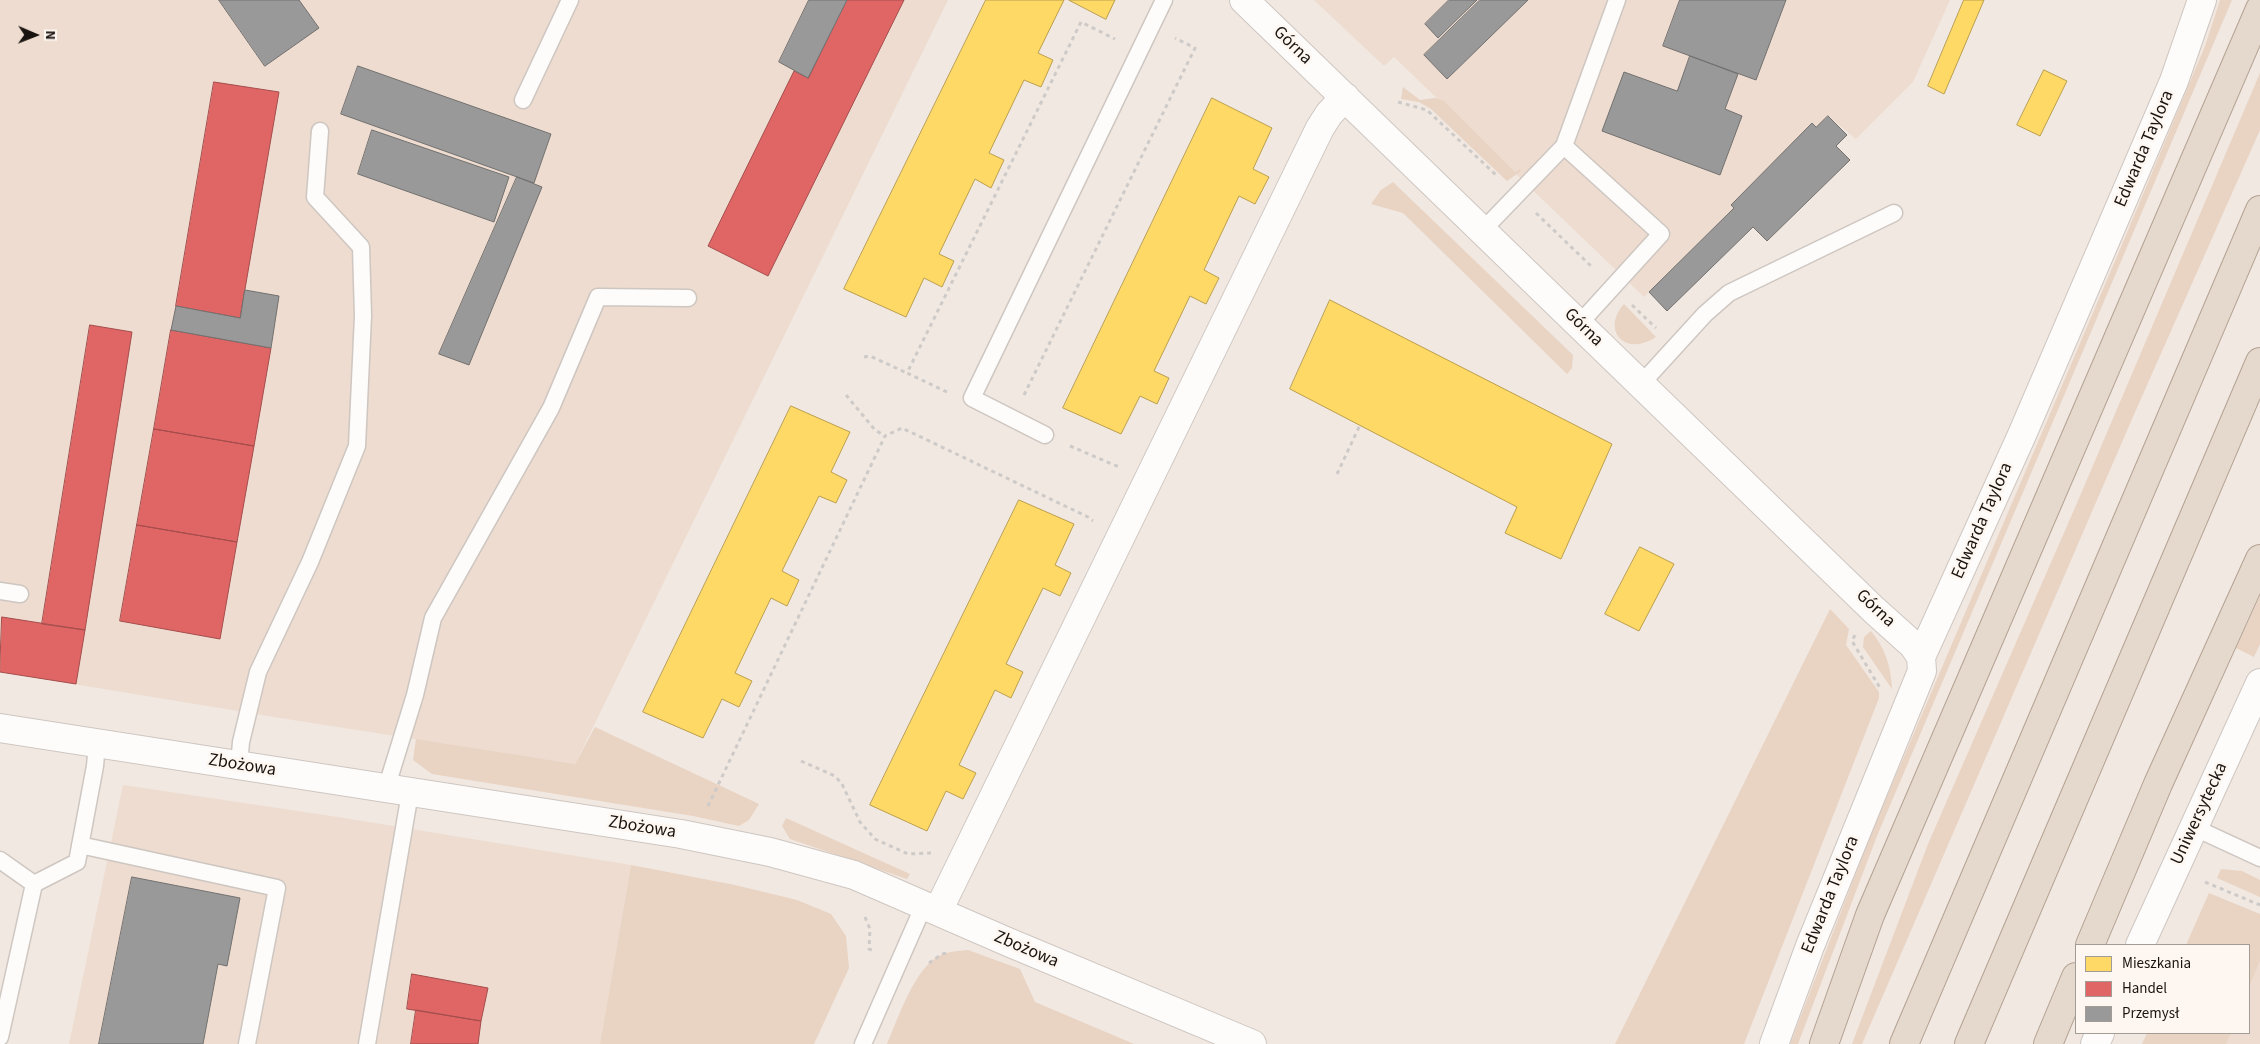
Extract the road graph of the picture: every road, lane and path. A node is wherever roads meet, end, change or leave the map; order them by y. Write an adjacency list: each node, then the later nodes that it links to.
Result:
1 (570, 0): 10 (lane)
2 (1164, 0): 7 (lane)
3 (1244, 0): 9 (street, Górna)
4 (1617, 0): 12 (lane)
5 (2202, 0): 33 (street, Edwarda Taylora)
6 (2260, 9): 62 (highway)
7 (1152, 26): 8 (lane); 24 (path)
8 (1140, 52): 20 (path); 23 (lane)
9 (1345, 97): 15 (street, Górna); 49 (street)
10 (523, 100)
11 (320, 131): 38 (lane)
12 (1564, 146): 15 (lane); 17 (lane)
13 (2260, 210): 63 (highway)
14 (1894, 213): 21 (lane)
15 (1483, 230): 17 (street, Górna)
16 (688, 298): 39 (lane)
17 (1579, 324): 21 (street, Górna)
18 (864, 357): 20 (path)
19 (2260, 362): 64 (highway)
20 (907, 373): 23 (path)
21 (1640, 384): 33 (street, Górna)
22 (846, 395): 27 (path)
23 (972, 398): 24 (lane)
24 (1012, 418): 26 (lane)
25 (1360, 425): 28 (path)
26 (1045, 435)
27 (885, 436): 29 (path); 41 (path)
28 (1336, 474)
29 (1097, 525)
30 (2260, 559): 51 (highway)
31 (0, 591): 32 (lane)
32 (20, 594)
33 (1921, 657): 61 (street, Edwarda Taylora)
34 (2260, 683): 40 (street, Uniwersytecka)
35 (0, 728): 36 (street, Zbożowa)
36 (97, 744): 38 (street, Zbożowa); 42 (lane)
37 (801, 761): 43 (path)
38 (239, 766): 39 (street, Zbożowa)
39 (398, 791): 41 (street, Zbożowa); 58 (lane)
40 (2193, 827): 44 (lane); 52 (street, Uniwersytecka)
41 (693, 837): 49 (street, Zbożowa)
42 (80, 845): 46 (lane); 57 (lane)
43 (938, 855)
44 (2260, 858)
45 (0, 860): 46 (lane)
46 (34, 884): 56 (lane)
47 (2212, 885): 48 (path)
48 (2260, 905)
49 (931, 908): 54 (lane); 60 (street, Zbożowa)
50 (862, 912): 54 (path)
51 (2090, 944)
52 (2140, 944)
53 (950, 953): 54 (path)
54 (900, 960): 59 (lane)
55 (2075, 979): 65 (highway)
56 (0, 1037)
57 (248, 1044)
58 (367, 1044)
59 (863, 1044)
60 (1252, 1044)
61 (1774, 1044)
62 (1824, 1044)
63 (1904, 1044)
64 (1969, 1044)
65 (2048, 1044)

